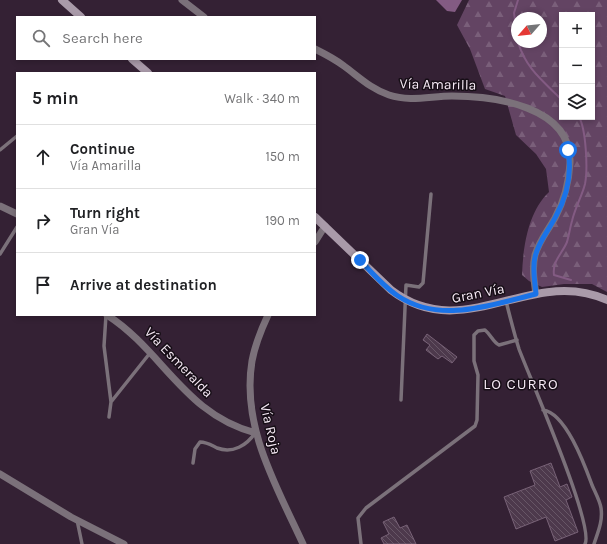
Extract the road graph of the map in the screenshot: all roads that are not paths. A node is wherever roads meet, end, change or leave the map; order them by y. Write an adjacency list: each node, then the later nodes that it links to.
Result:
1 (62, 0): 3 (main road)
2 (182, 0): 4 (street)
3 (80, 16)
4 (203, 16)
5 (316, 50): 18 (street, Vía Amarilla)
6 (133, 60): 7 (main road)
7 (147, 72)
8 (16, 137): 9 (lane)
9 (0, 150)
10 (431, 194): 19 (lane)
11 (0, 206): 12 (street)
12 (16, 214)
13 (316, 218): 14 (main road, Gran Vía)
14 (325, 226): 16 (street); 19 (main road, Gran Vía)
15 (16, 229): 17 (lane)
16 (316, 240)
17 (0, 254)
18 (536, 294): 20 (main road, Gran Vía); 21 (main road, Gran Vía)
19 (404, 300): 21 (main road, Gran Vía); 27 (lane)
20 (607, 300)
21 (506, 301): 25 (lane)
22 (107, 316): 28 (lane)
23 (108, 316): 26 (street, Vía Esmeralda)
24 (268, 316): 31 (street, Vía Roja)
25 (517, 340): 29 (lane); 38 (lane)
26 (150, 353): 28 (lane); 31 (street, Vía Esmeralda)
27 (401, 400)
28 (111, 402): 30 (lane)
29 (543, 410): 39 (lane); 40 (lane)
30 (110, 417)
31 (256, 433): 32 (lane); 37 (street, Vía Roja)
32 (193, 463)
33 (0, 474): 34 (street)
34 (77, 520): 35 (lane); 36 (street)
35 (82, 544)
36 (124, 544)
37 (303, 544)
38 (361, 544)
39 (585, 544)
40 (594, 544)

